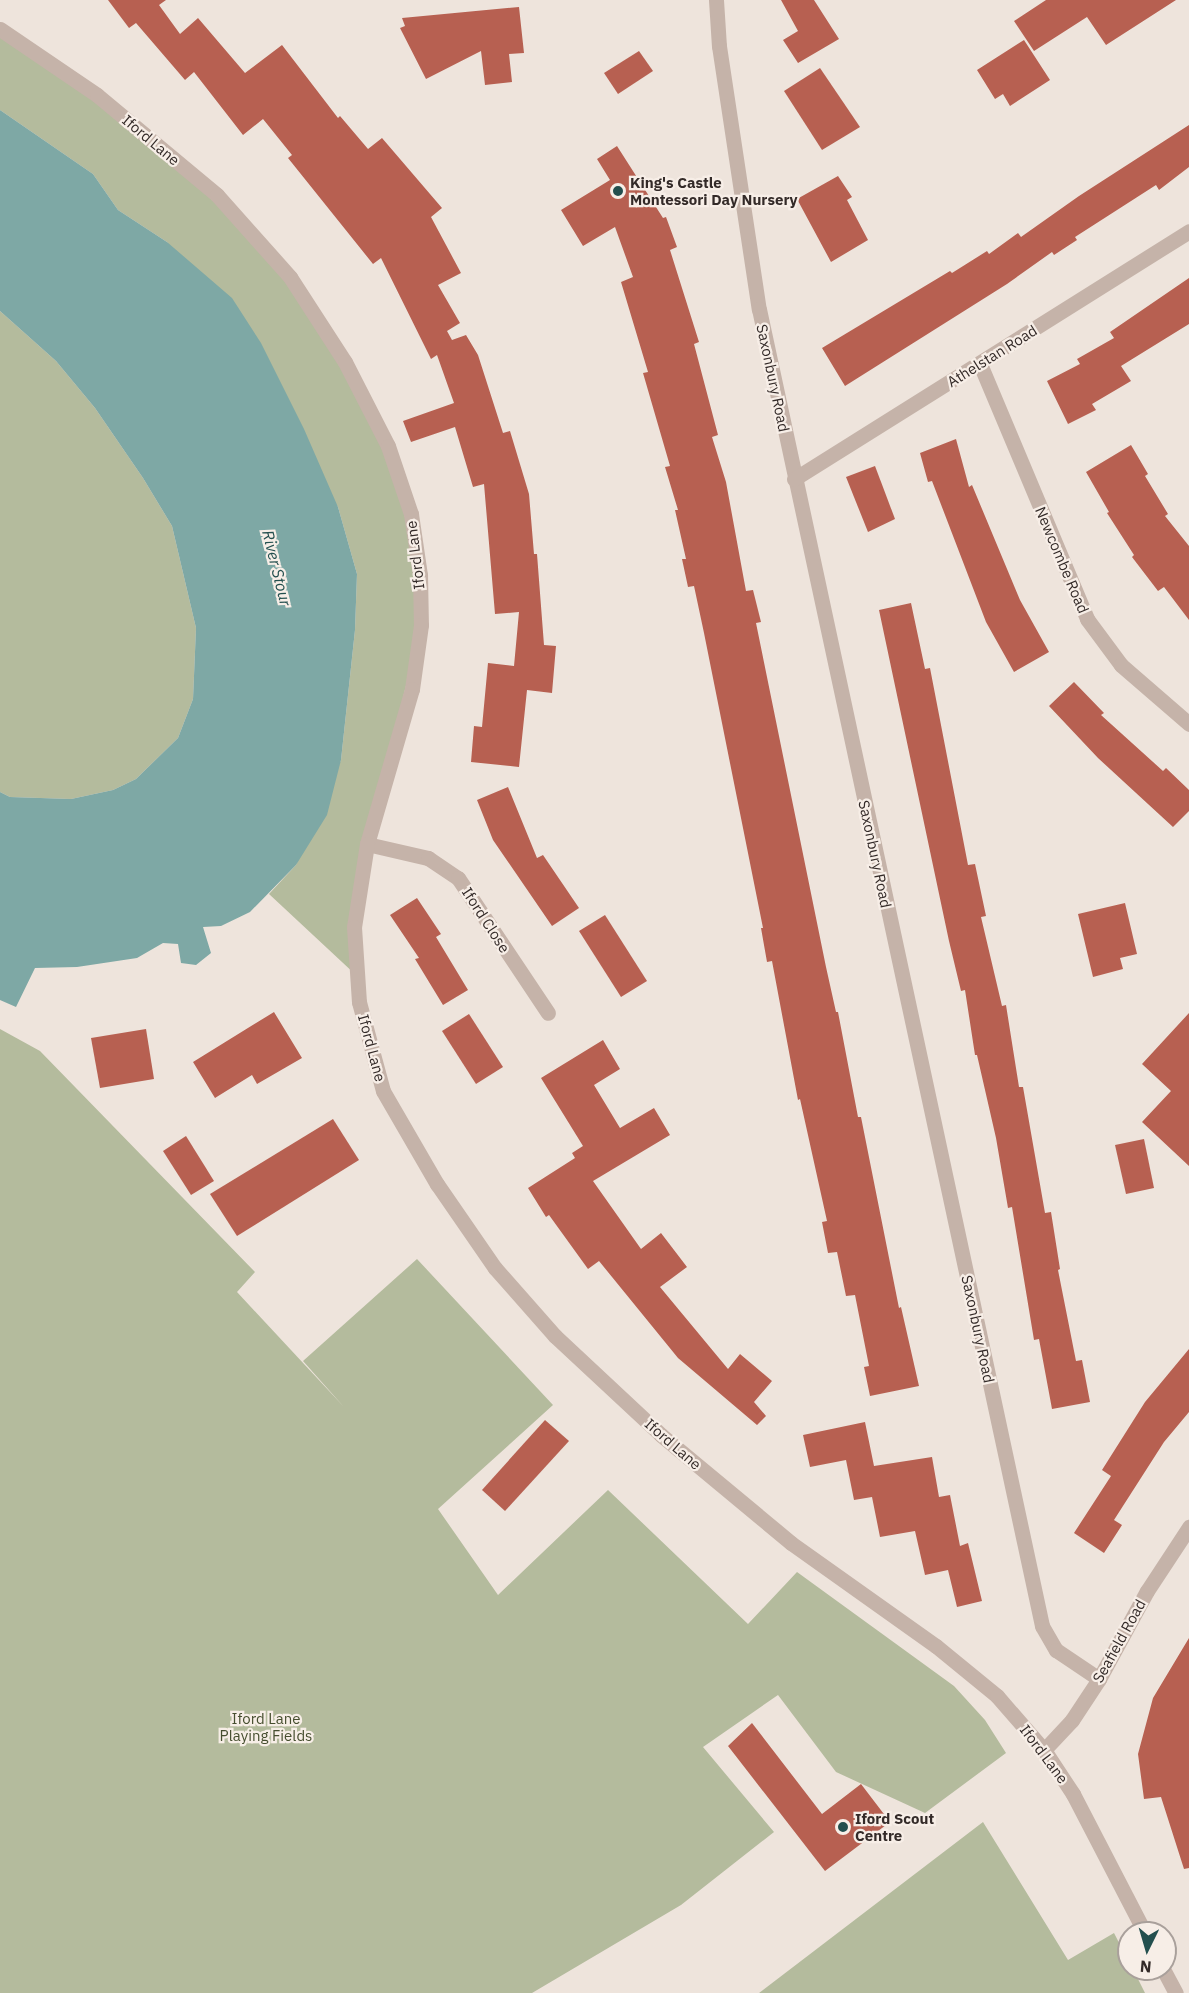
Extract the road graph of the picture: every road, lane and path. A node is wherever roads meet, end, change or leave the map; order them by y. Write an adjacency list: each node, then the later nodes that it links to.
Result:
1 (716, 0): 5 (street, Saxonbury Road)
2 (0, 29): 7 (street, Iford Lane)
3 (1189, 231): 4 (street, Athelstan Road)
4 (980, 364): 5 (street, Athelstan Road); 6 (street, Newcombe Road)
5 (794, 479): 10 (street, Saxonbury Road)
6 (1189, 724)
7 (367, 844): 8 (street, Iford Close); 11 (street, Iford Lane)
8 (548, 1013)
9 (1189, 1527): 10 (street, Seafield Road)
10 (1099, 1679): 11 (street, Seafield Road)
11 (1044, 1750): 12 (street, Iford Lane)
12 (1139, 1921)

